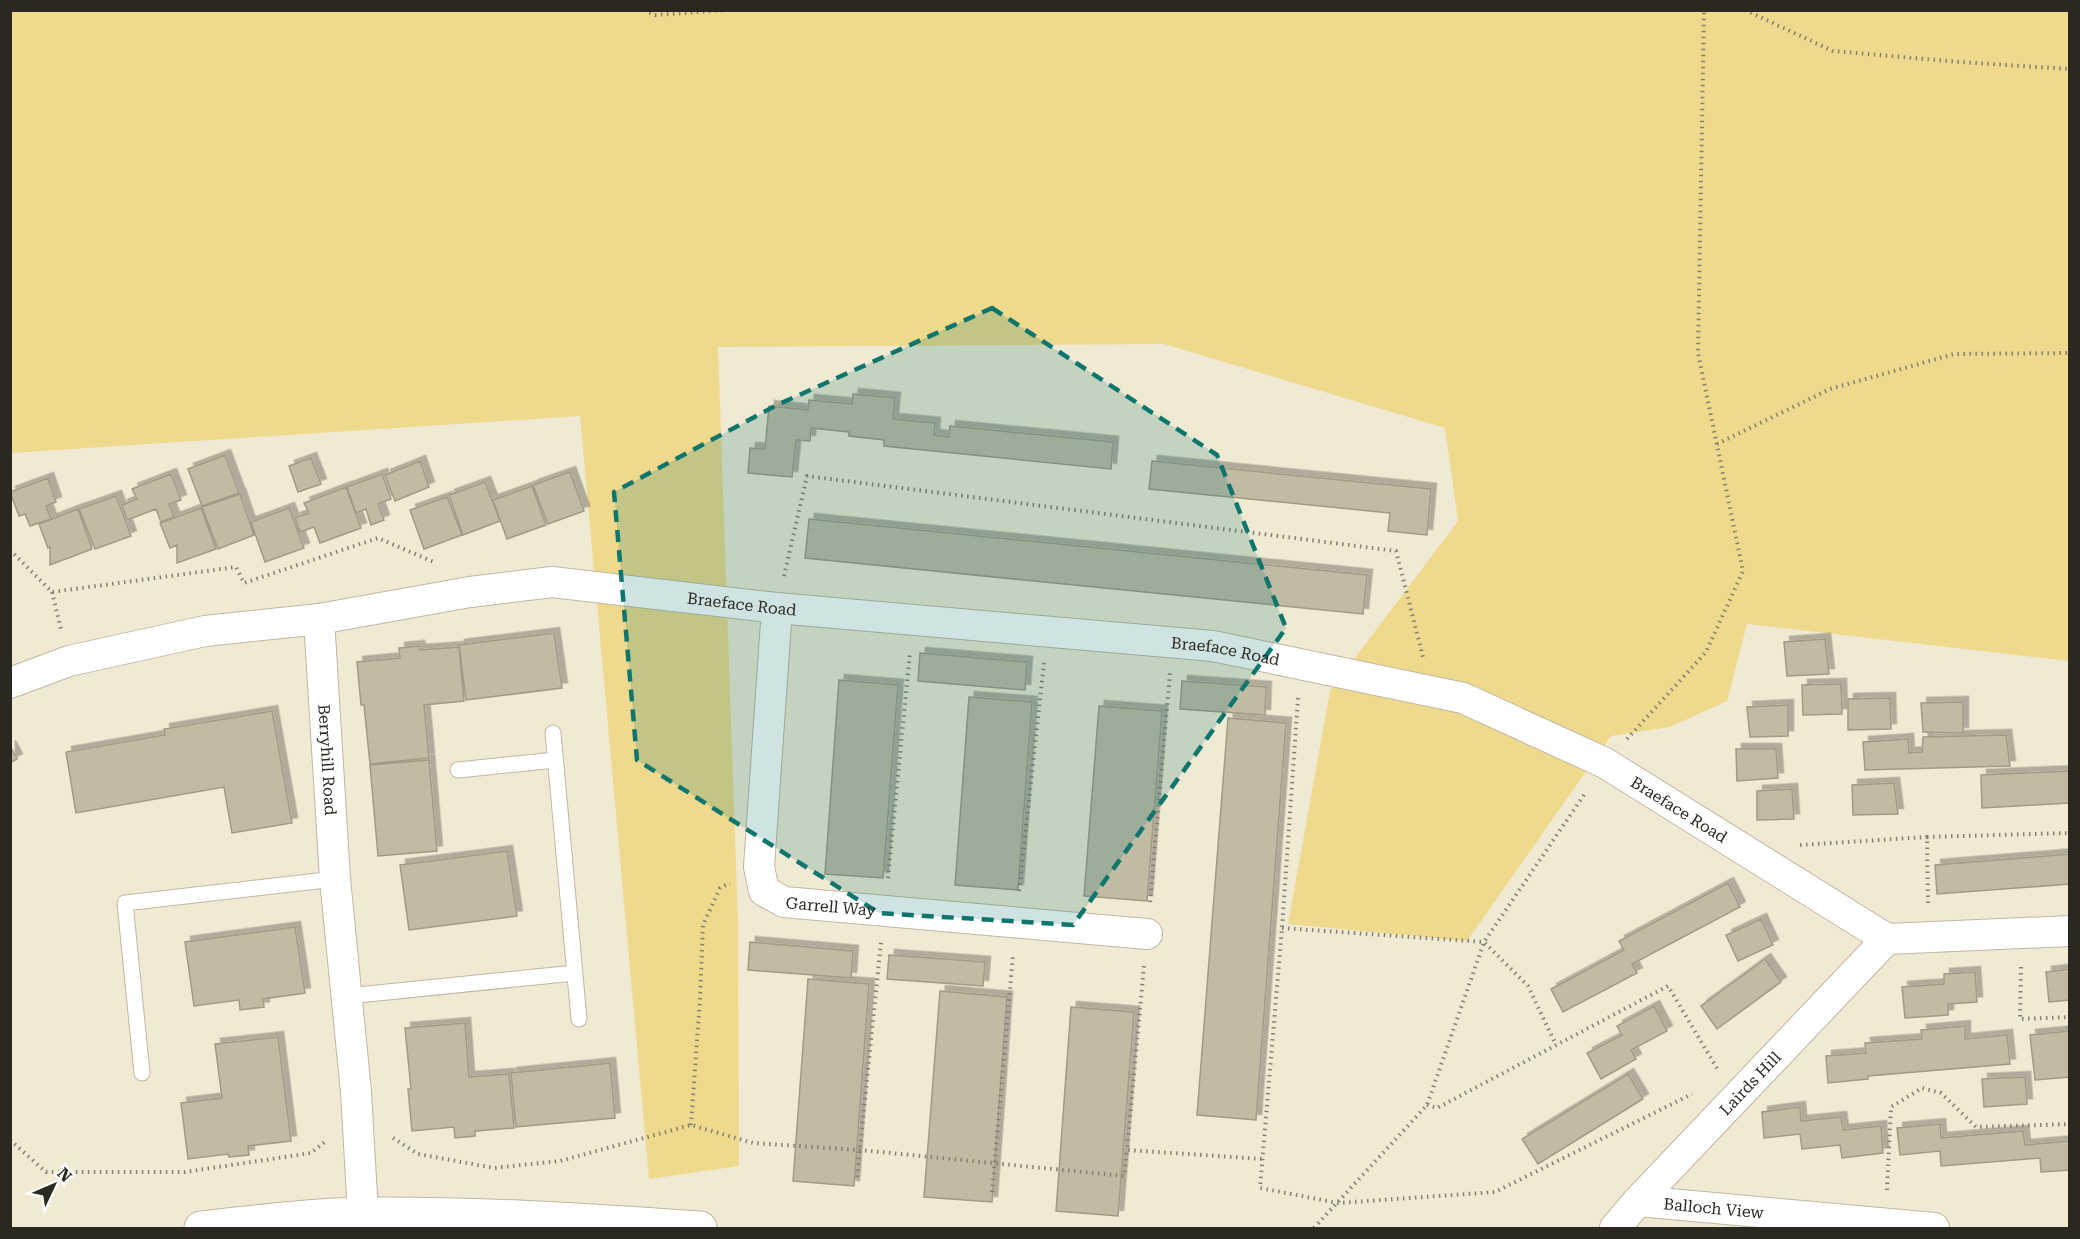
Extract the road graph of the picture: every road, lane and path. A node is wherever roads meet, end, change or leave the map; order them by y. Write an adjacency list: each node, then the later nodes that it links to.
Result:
1 (644, 10): 2 (path)
2 (727, 10)
3 (1704, 10): 7 (path)
4 (1745, 10): 5 (path)
5 (2070, 69)
6 (2070, 352): 7 (path)
7 (1717, 444): 17 (path)
8 (10, 550): 9 (path)
9 (470, 592): 10 (street, Braeface Road); 11 (street, Braeface Road)
10 (777, 608): 12 (street, Braeface Road); 14 (path); 22 (street, Garrell Way)
11 (319, 620): 13 (street); 23 (street, Berryhill Road)
12 (1300, 664): 14 (street, Braeface Road); 24 (path)
13 (10, 683)
14 (1432, 691): 17 (street, Braeface Road)
15 (554, 733): 16 (lane)
16 (555, 760): 18 (lane); 31 (lane)
17 (1605, 763): 21 (street, Braeface Road); 30 (path)
18 (458, 770)
19 (2070, 832): 20 (path)
20 (1927, 837): 21 (path); 28 (path)
21 (1742, 849): 29 (street, Braeface Road)
22 (759, 867): 27 (street, Garrell Way); 40 (path)
23 (335, 879): 32 (street, Berryhill Road); 36 (lane)
24 (1282, 928): 30 (path); 45 (path)
25 (2070, 931): 26 (street)
26 (2022, 933): 28 (street); 33 (path)
27 (1147, 934)
28 (1929, 937): 29 (street)
29 (1887, 939): 37 (street, Lairds Hill)
30 (1484, 942): 35 (path); 38 (path)
31 (575, 973): 32 (lane); 34 (lane)
32 (348, 996): 39 (street, Berryhill Road)
33 (2070, 1017)
34 (579, 1019)
35 (1556, 1045): 37 (path); 38 (path)
36 (142, 1073)
37 (1729, 1089): 44 (street, Lairds Hill); 45 (path)
38 (1427, 1105): 45 (path)
39 (358, 1116): 40 (path); 42 (path); 46 (street, Berryhill Road)
40 (691, 1125): 43 (path)
41 (2070, 1125): 47 (path)
42 (12, 1144)
43 (1127, 1150)
44 (1638, 1201): 47 (street, Balloch View); 51 (street, Lairds Hill)
45 (1338, 1203): 50 (path)
46 (363, 1214): 48 (street); 49 (street)
47 (1886, 1224): 52 (street, Balloch View)
48 (201, 1228)
49 (700, 1228)
50 (1314, 1228)
51 (1615, 1228)
52 (1934, 1228)

